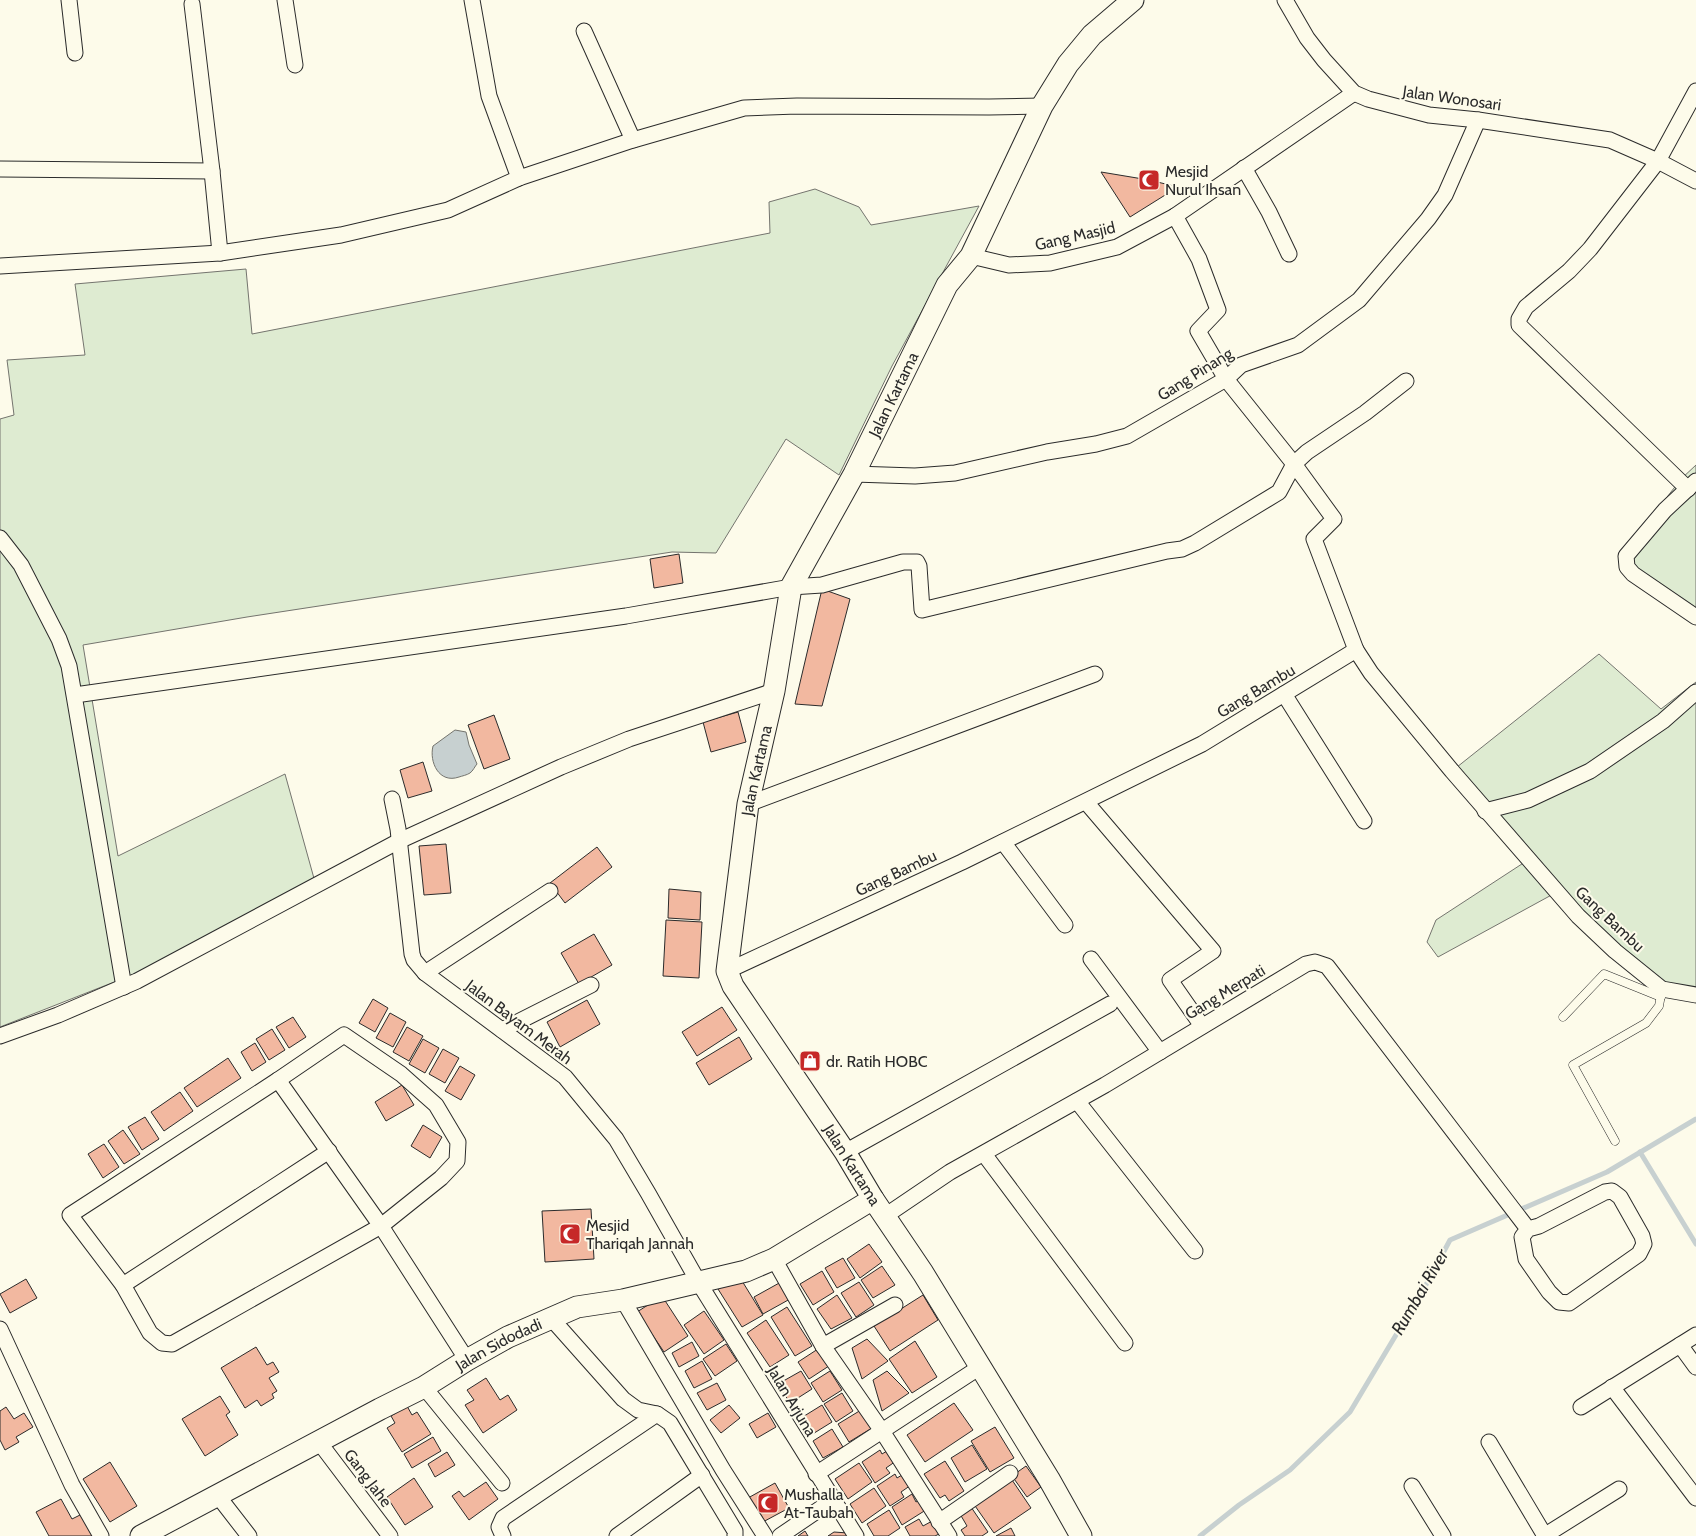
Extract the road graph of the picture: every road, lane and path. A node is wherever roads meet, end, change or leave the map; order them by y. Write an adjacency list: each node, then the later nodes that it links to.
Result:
1 (69, 0): 8 (street)
2 (285, 0): 9 (street)
3 (472, 0): 19 (street)
4 (1133, 0): 12 (main road, Jalan Kartama)
5 (1285, 0): 11 (street, Jalan Wonosari)
6 (192, 4): 18 (street)
7 (584, 32): 14 (street)
8 (75, 53)
9 (294, 66)
10 (1696, 91): 15 (street)
11 (1354, 93): 13 (street, Jalan Wonosari); 16 (street, Gang Masjid)
12 (1042, 106): 14 (street); 24 (main road, Jalan Kartama)
13 (1478, 120): 15 (street, Jalan Wonosari); 26 (street, Gang Pinang)
14 (633, 140): 19 (street)
15 (1658, 161): 20 (street, Jalan Wonosari); 30 (street)
16 (1244, 168): 21 (street, Gang Masjid); 23 (street)
17 (0, 169): 18 (street)
18 (212, 171): 22 (street)
19 (519, 178): 22 (street)
20 (1696, 181)
21 (1174, 216): 24 (street, Gang Masjid); 26 (street)
22 (220, 253): 25 (street)
23 (1289, 254)
24 (971, 256): 29 (main road, Jalan Kartama)
25 (0, 266)
26 (1226, 379): 28 (street); 29 (street, Gang Pinang)
27 (1406, 381): 28 (street)
28 (1294, 464): 32 (street); 34 (street)
29 (854, 474): 32 (main road, Jalan Kartama)
30 (1692, 485): 33 (street)
31 (0, 538): 39 (street)
32 (791, 587): 36 (main road, Jalan Kartama); 39 (street)
33 (1696, 617)
34 (1356, 650): 38 (street, Gang Bambu); 43 (street, Gang Bambu)
35 (1095, 674): 42 (street)
36 (774, 691): 42 (main road, Jalan Kartama); 45 (street)
37 (1696, 692): 43 (street)
38 (1284, 694): 41 (street, Gang Bambu); 44 (street)
39 (75, 695): 53 (street)
40 (392, 799): 45 (street, Jalan Bayam Merah)
41 (1086, 802): 46 (street, Gang Bambu); 58 (street)
42 (748, 804): 50 (main road, Jalan Kartama)
43 (1485, 811): 54 (street, Gang Bambu)
44 (1364, 820)
45 (399, 841): 51 (street, Jalan Bayam Merah); 53 (street)
46 (1003, 842): 48 (street); 50 (street, Gang Bambu)
47 (550, 891): 51 (street)
48 (1065, 924)
49 (1091, 959): 61 (street)
50 (726, 971): 66 (main road, Jalan Kartama)
51 (425, 973): 59 (street, Jalan Bayam Merah)
52 (591, 985): 59 (street)
53 (124, 987): 60 (street)
54 (1662, 993): 55 (street, Gang Bambu); 57 (lane); 64 (lane)
55 (1696, 995)
56 (1110, 1004): 66 (street)
57 (1563, 1017)
58 (1202, 1026): 61 (street, Gang Merpati); 70 (street, Gang Merpati)
59 (502, 1030): 74 (street, Jalan Bayam Merah)
60 (0, 1036)
61 (1160, 1052): 63 (street, Gang Merpati)
62 (278, 1080): 65 (street); 71 (street); 75 (street)
63 (1077, 1101): 67 (street, Gang Merpati); 72 (street)
64 (1615, 1141)
65 (329, 1151): 71 (street); 75 (street)
66 (845, 1152): 68 (main road, Jalan Kartama)
67 (984, 1154): 69 (street, Gang Merpati); 81 (street)
68 (873, 1199): 69 (main road, Jalan Kartama); 73 (main road, Jalan Sidodadi)
69 (885, 1216): 85 (main road, Jalan Kartama)
70 (1525, 1224): 70 (street)
71 (381, 1226): 75 (street); 84 (street)
72 (1195, 1251)
73 (774, 1259): 74 (main road, Jalan Sidodadi); 83 (street)
74 (699, 1283): 76 (main road, Jalan Sidodadi); 95 (street, Jalan Arjuna)
75 (123, 1285)
76 (623, 1300): 78 (main road, Jalan Sidodadi); 111 (street)
77 (895, 1305): 83 (street)
78 (551, 1318): 84 (main road, Jalan Sidodadi); 90 (street)
79 (0, 1329): 104 (street)
80 (1696, 1335): 82 (street)
81 (1125, 1343)
82 (1680, 1345): 86 (street); 88 (street)
83 (823, 1346): 91 (street)
84 (467, 1360): 87 (main road, Jalan Sidodadi)
85 (980, 1367): 91 (street); 115 (main road, Jalan Kartama)
86 (1696, 1368)
87 (424, 1387): 92 (main road, Jalan Sidodadi); 97 (street)
88 (1612, 1387): 89 (street); 101 (street)
89 (1581, 1407)
90 (657, 1414): 96 (street); 108 (street)
91 (882, 1431): 95 (street); 103 (street)
92 (319, 1442): 100 (main road, Jalan Sidodadi); 107 (street, Gang Jahe)
93 (1489, 1442): 117 (street)
94 (1010, 1473): 103 (street)
95 (816, 1474): 102 (street, Jalan Arjuna)
96 (702, 1475): 109 (street); 110 (street)
97 (502, 1483)
98 (1412, 1486): 116 (street)
99 (1620, 1489): 117 (street)
100 (218, 1496): 105 (main road, Jalan Sidodadi); 106 (street)
101 (1696, 1498)
102 (833, 1500): 112 (street); 113 (street, Jalan Arjuna)
103 (940, 1522): 114 (street)
104 (102, 1536)
105 (141, 1536)
106 (249, 1536)
107 (390, 1536)
108 (503, 1536)
109 (617, 1536)
110 (735, 1536)
111 (765, 1536)
112 (780, 1536)
113 (856, 1536)
114 (949, 1536)
115 (1081, 1536)
116 (1443, 1536)
117 (1545, 1536)

